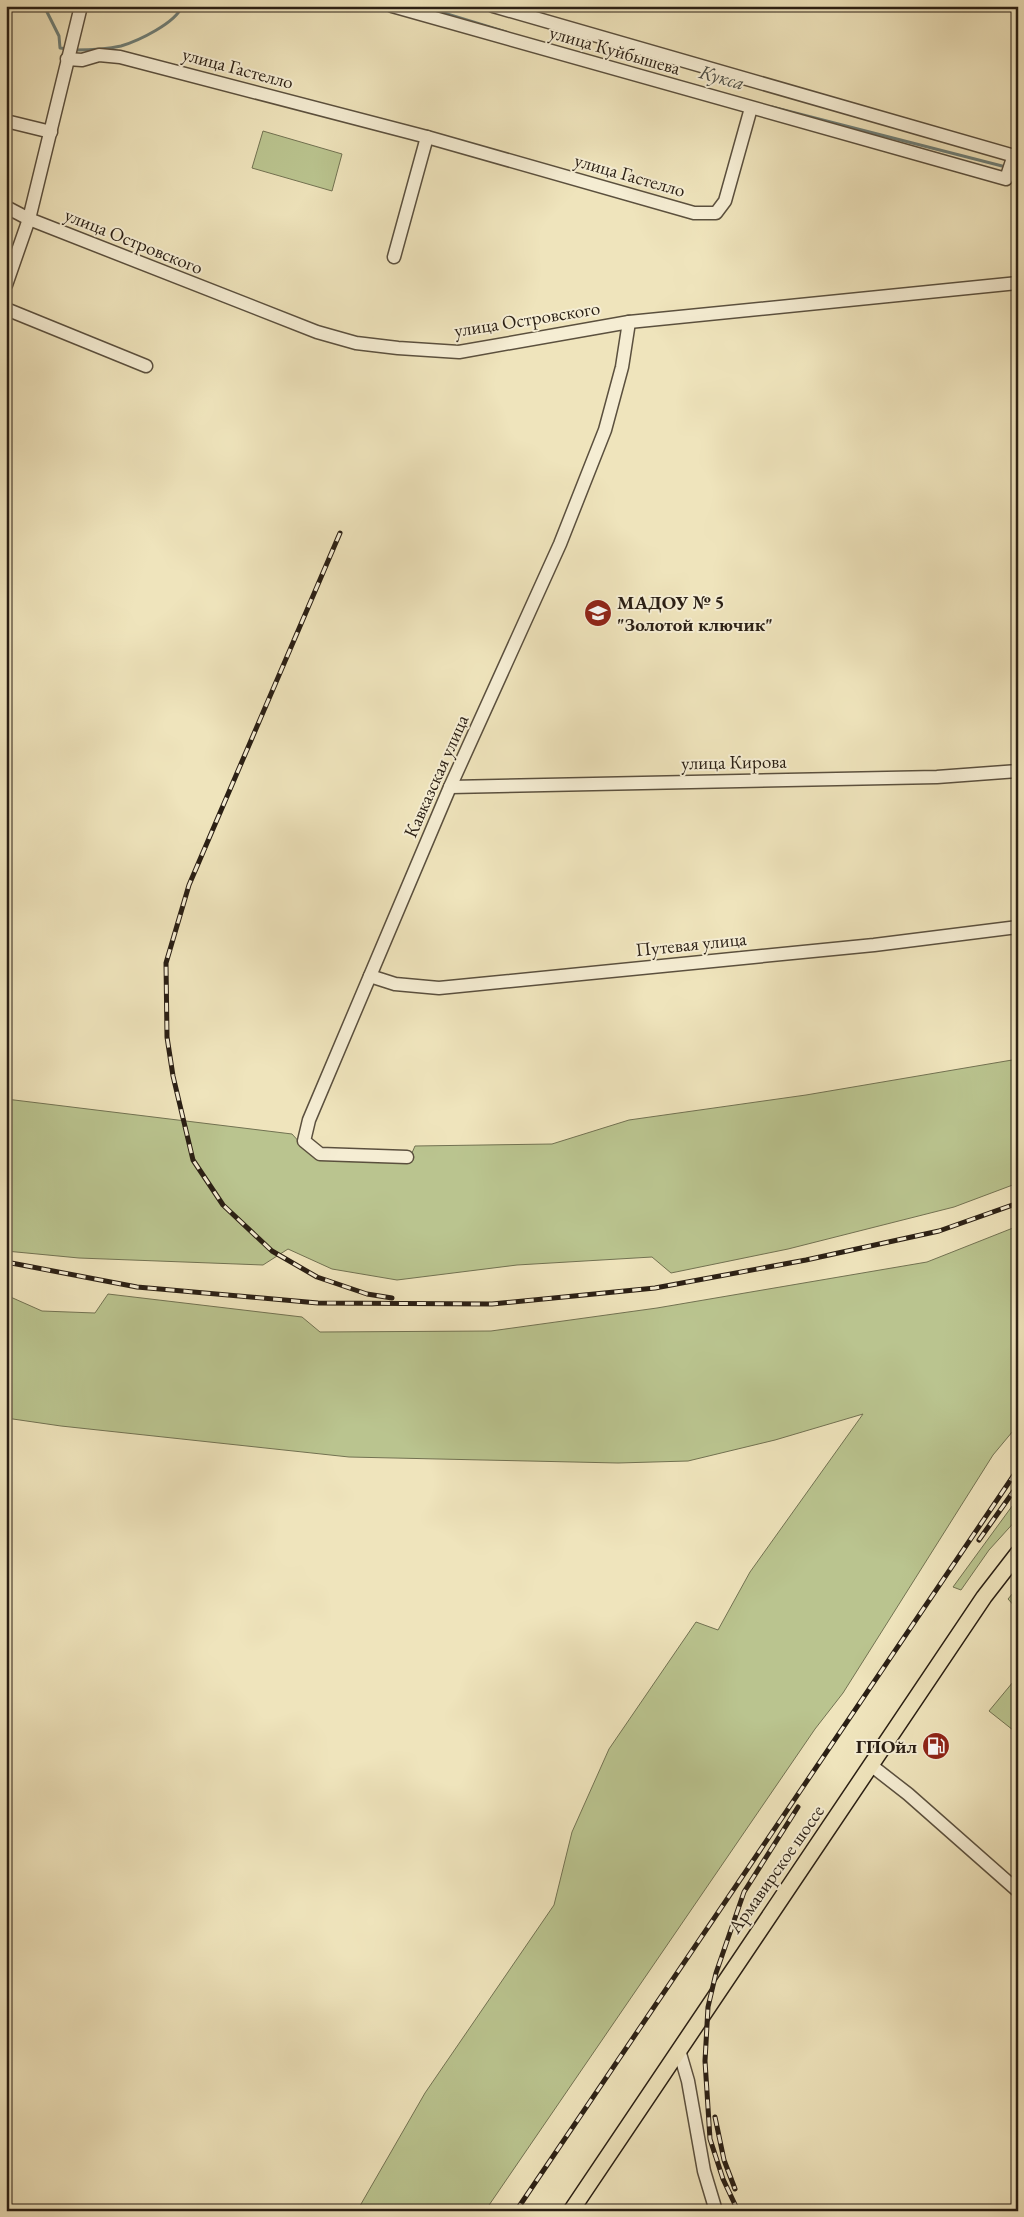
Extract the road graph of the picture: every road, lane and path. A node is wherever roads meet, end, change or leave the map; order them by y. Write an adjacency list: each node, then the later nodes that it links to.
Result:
1 (81, 6): 4 (street)
2 (392, 6): 5 (street, улица Куйбышева)
3 (493, 6): 9 (street, улица Куйбышева)
4 (69, 52): 7 (street); 8 (street, улица Гастелло)
5 (751, 108): 8 (street, улица Гастелло); 9 (street, улица Куйбышева)
6 (6, 121): 7 (street)
7 (51, 132): 11 (street)
8 (427, 137): 12 (street)
9 (1013, 162)
10 (6, 208): 11 (street, улица Островского)
11 (29, 219): 14 (street); 16 (street, улица Островского)
12 (394, 257)
13 (1018, 283): 16 (street, улица Островского)
14 (6, 285)
15 (6, 309): 17 (street)
16 (630, 322): 19 (street, Кавказская улица)
17 (146, 366)
18 (1018, 771): 19 (street, улица Кирова)
19 (450, 787): 21 (street, Кавказская улица)
20 (1018, 927): 21 (street, Путевая улица)
21 (370, 976): 22 (street, Кавказская улица)
22 (407, 1157)
23 (1018, 1553): 24 (main road, Армавирское шоссе)
24 (872, 1766): 25 (street); 26 (main road, Армавирское шоссе)
25 (1018, 1891)
26 (679, 2050): 27 (main road, Армавирское шоссе); 28 (street)
27 (571, 2211)
28 (716, 2211)

